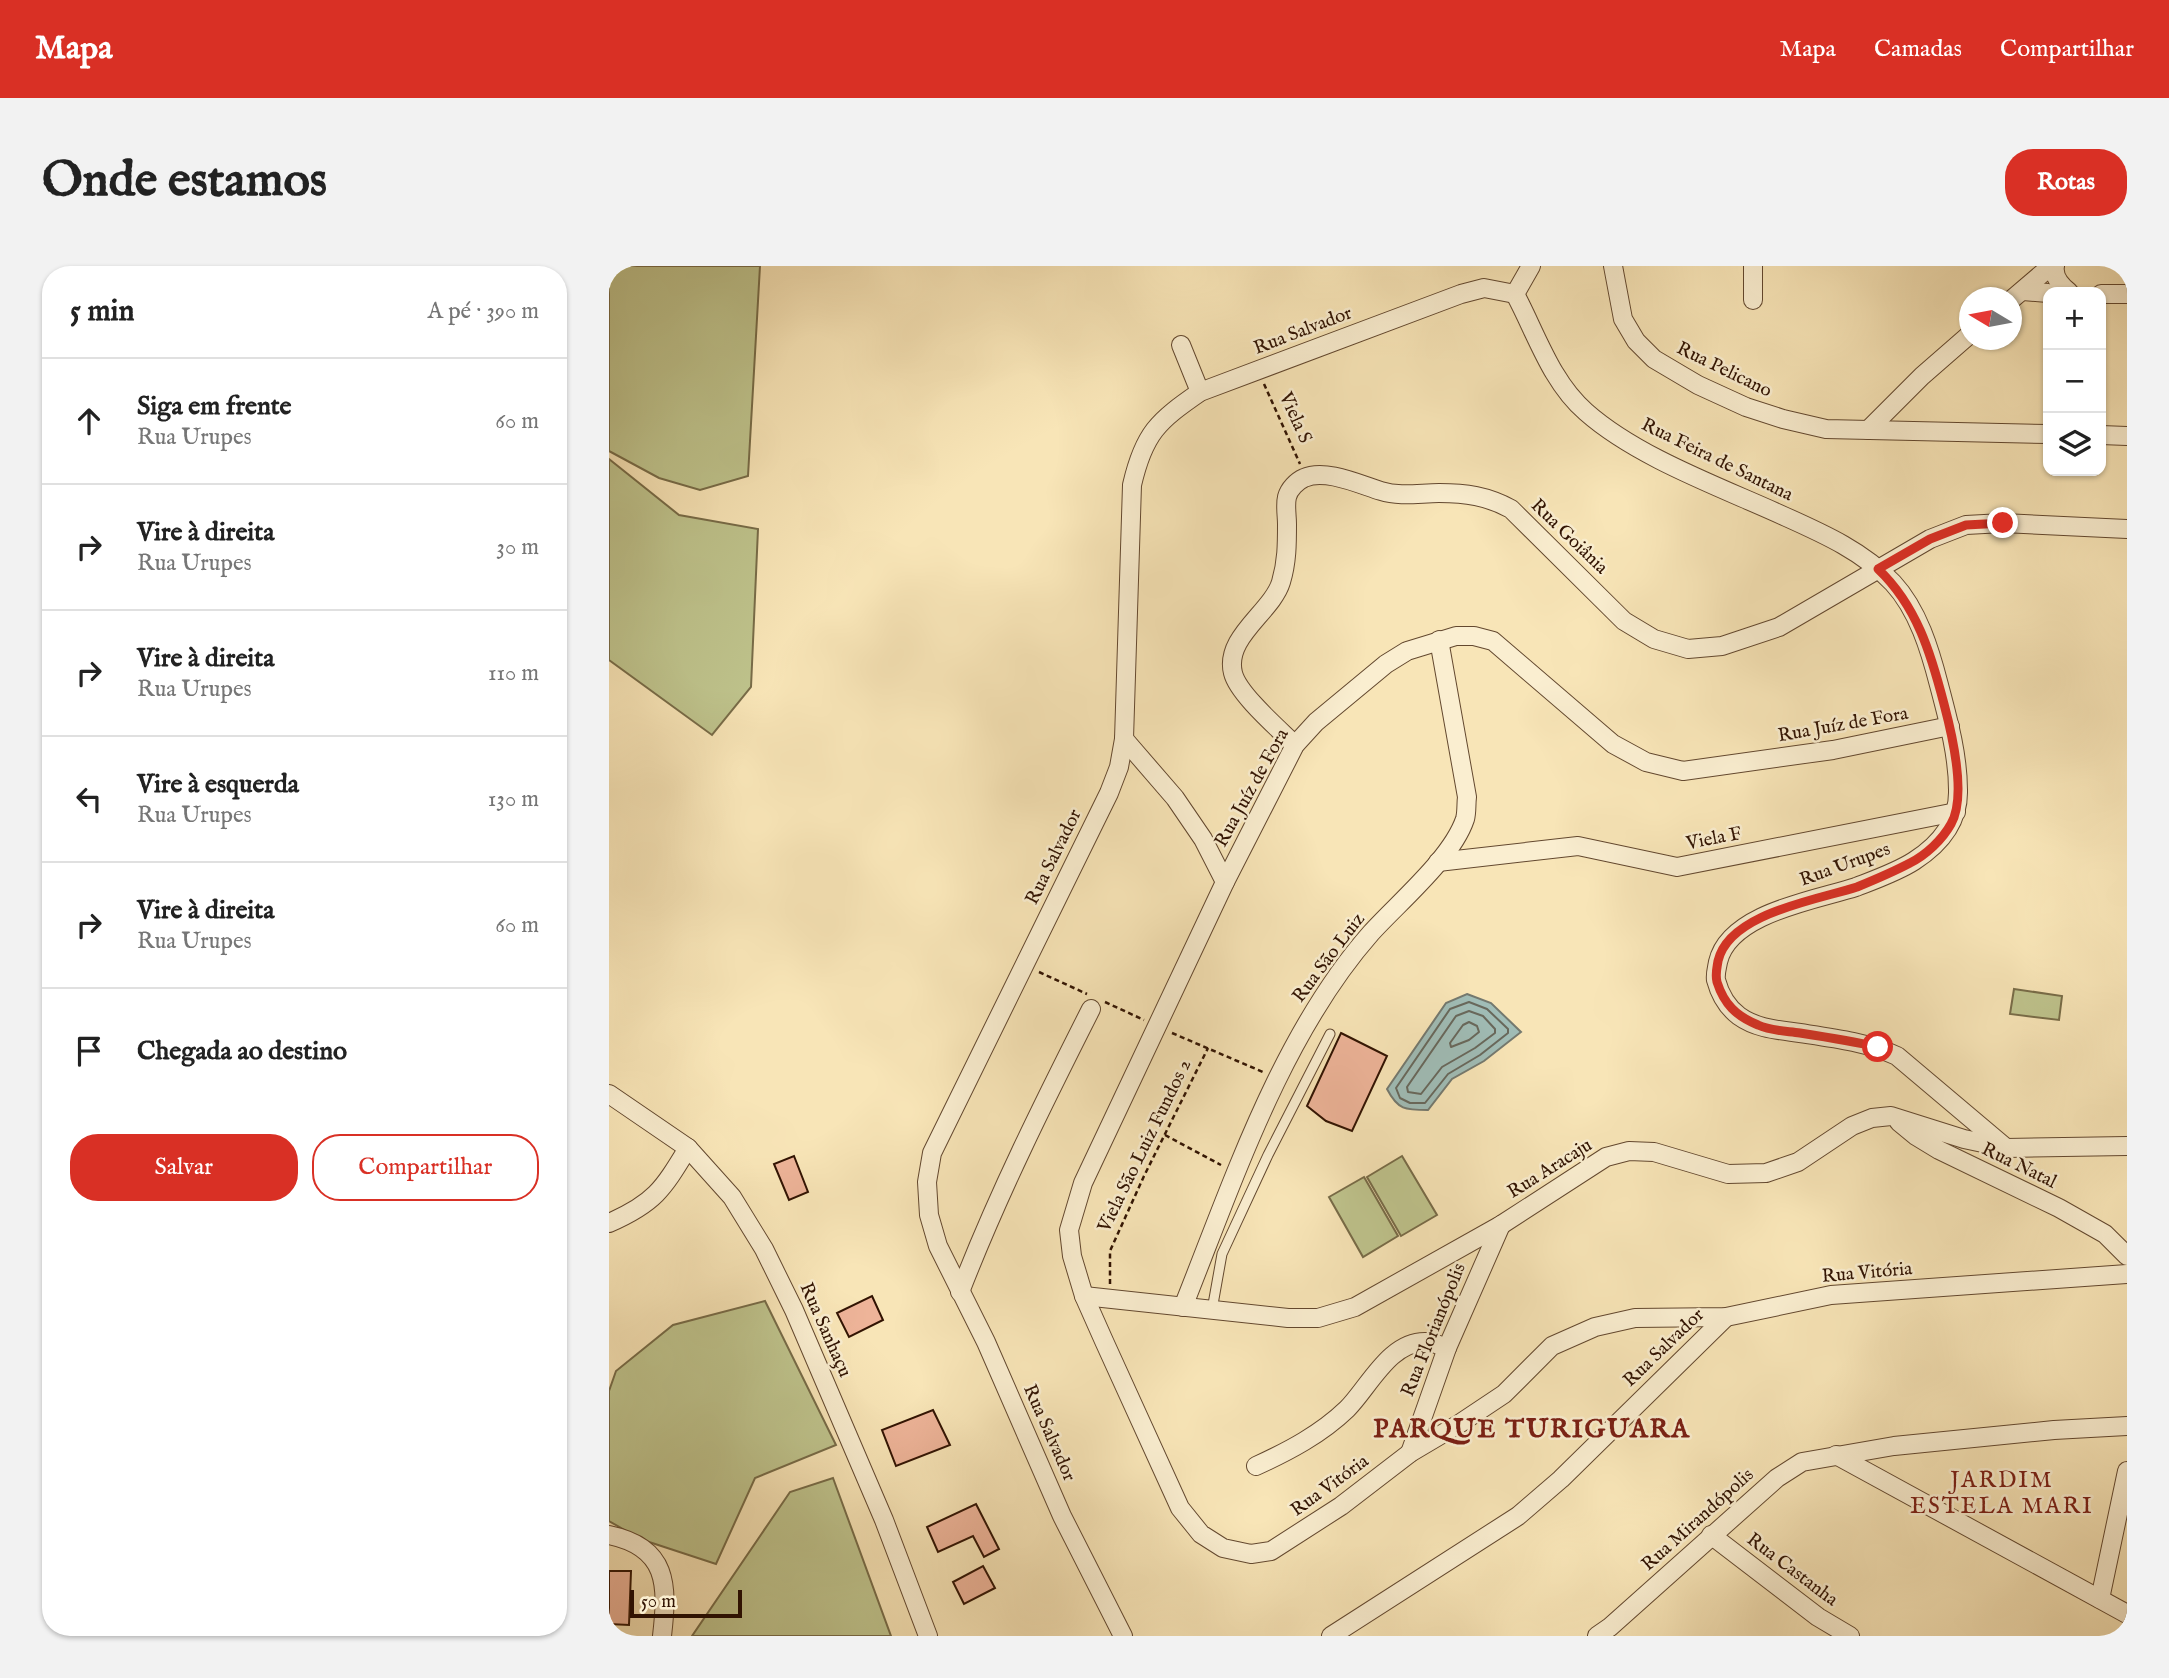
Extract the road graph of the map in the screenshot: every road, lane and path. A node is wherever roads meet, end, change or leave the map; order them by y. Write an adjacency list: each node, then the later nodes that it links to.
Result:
1 (1531, 266): 8 (street)
2 (1613, 266): 17 (street, Rua Pelicano)
3 (1753, 266): 12 (street)
4 (2053, 266): 5 (street); 6 (street)
5 (2062, 287)
6 (2022, 291)
7 (2043, 293): 10 (street)
8 (1515, 294): 15 (street, Rua Salvador); 23 (street, Rua Feira de Santana)
9 (2127, 294): 11 (street)
10 (2022, 295)
11 (2106, 295)
12 (1753, 300)
13 (1959, 344): 17 (street)
14 (1181, 345): 16 (street)
15 (1258, 371): 16 (street, Rua Salvador); 21 (path, Viela S)
16 (1201, 392): 26 (street, Rua Salvador)
17 (1868, 430): 18 (street, Rua Pelicano)
18 (2043, 434)
19 (2106, 435): 20 (street)
20 (2127, 436)
21 (1305, 477): 23 (street, Rua Goiânia); 27 (street)
22 (2127, 529): 23 (street)
23 (1878, 569): 25 (street, Rua Urupes)
24 (1439, 640): 25 (street, Rua Juíz de Fora); 27 (street, Rua Juíz de Fora); 29 (street, Rua São Luiz)
25 (1950, 726): 28 (street, Rua Urupes)
26 (1124, 738): 30 (street); 46 (street, Rua Salvador)
27 (1295, 745): 30 (street, Rua Juíz de Fora)
28 (1956, 812): 29 (street, Viela F); 38 (street, Rua Urupes)
29 (1438, 862): 40 (street, Rua São Luiz)
30 (1225, 881): 43 (street, Rua Juíz de Fora)
31 (1091, 1009): 46 (street)
32 (1330, 1034): 50 (lane)
33 (1208, 1048): 36 (path, Viela São Luiz Fundos 2)
34 (609, 1094): 39 (street, Rua Sanhaçu)
35 (1891, 1116): 38 (street); 42 (street, Rua Aracaju); 44 (street, Rua Natal)
36 (1164, 1135): 40 (path); 48 (path, Viela São Luiz Fundos 2)
37 (2127, 1146): 38 (street)
38 (2005, 1148)
39 (688, 1149): 41 (street); 64 (street, Rua Sanhaçu)
40 (1236, 1174): 49 (street, Rua São Luiz)
41 (609, 1223)
42 (1501, 1225): 50 (street, Rua Aracaju); 52 (street, Rua Florianópolis)
43 (1072, 1256): 47 (street, Rua Vitória)
44 (2127, 1256)
45 (2127, 1274): 51 (street, Rua Vitória)
46 (960, 1292): 65 (street, Rua Salvador)
47 (1084, 1296): 48 (street, Rua Aracaju); 54 (street, Rua Vitória)
48 (1110, 1298): 49 (street, Rua Aracaju)
49 (1183, 1307): 50 (street, Rua Aracaju)
50 (1212, 1310)
51 (1726, 1317): 54 (street, Rua Vitória); 66 (street, Rua Salvador)
52 (1447, 1348): 54 (street, Rua Florianópolis); 56 (street)
53 (2127, 1426): 55 (street, Rua Mirandópolis)
54 (1410, 1453)
55 (1836, 1455): 59 (street, Rua Mirandópolis); 60 (street)
56 (1256, 1466)
57 (2127, 1471): 60 (street)
58 (609, 1535): 63 (street)
59 (1711, 1535): 62 (street, Rua Mirandópolis); 67 (street, Rua Castanha)
60 (2100, 1599): 61 (street)
61 (2127, 1614)
62 (1609, 1633)
63 (662, 1636)
64 (928, 1636)
65 (1123, 1636)
66 (1331, 1636)
67 (1850, 1636)

